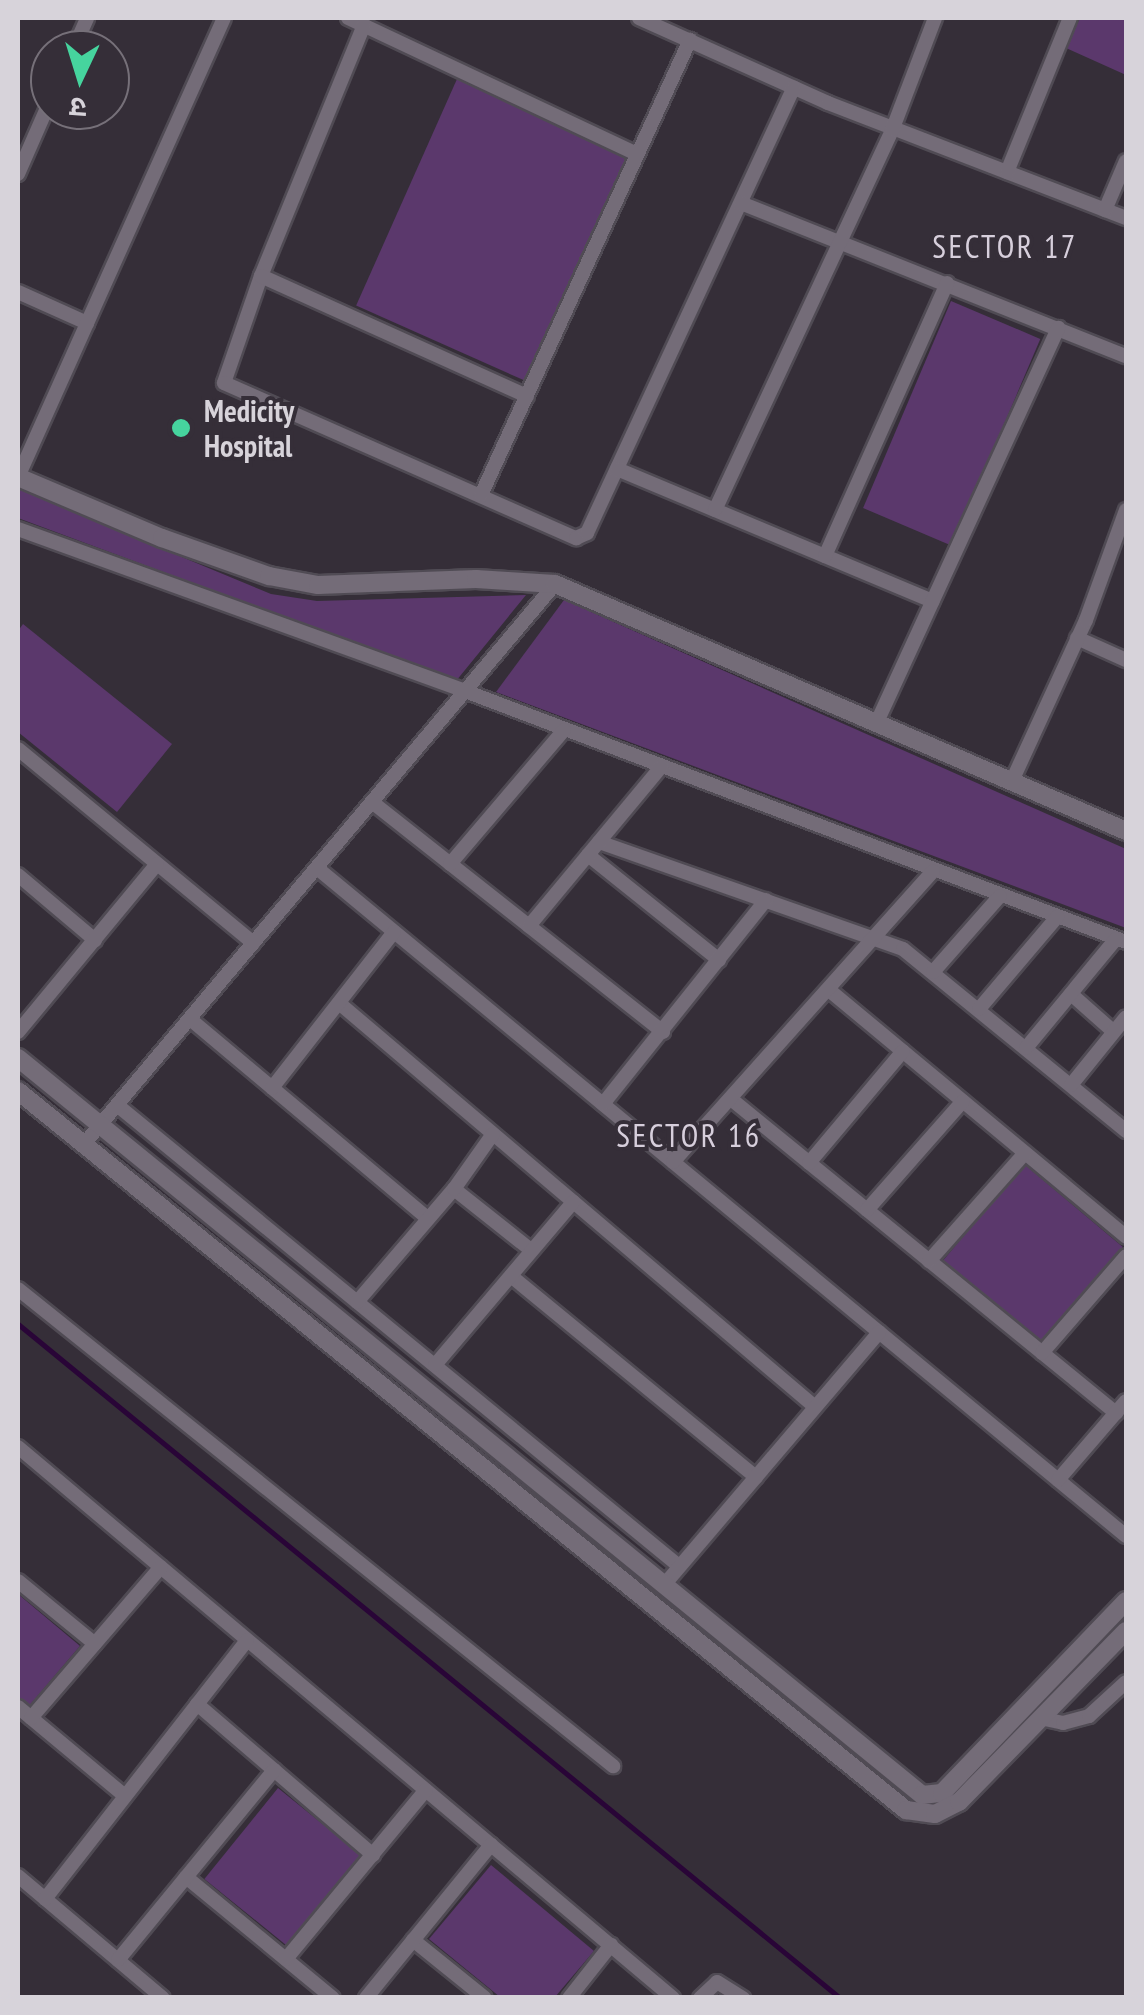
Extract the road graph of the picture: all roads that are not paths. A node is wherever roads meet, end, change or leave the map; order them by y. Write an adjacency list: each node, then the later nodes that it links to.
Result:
1 (224, 18): 22 (street)
2 (348, 18): 6 (street)
3 (639, 18): 7 (street)
4 (935, 18): 9 (street)
5 (1070, 18): 13 (street)
6 (364, 25): 11 (street); 19 (street)
7 (690, 40): 8 (street); 11 (street)
8 (794, 88): 9 (street); 15 (street)
9 (893, 128): 13 (street); 18 (street)
10 (37, 130): 14 (street)
11 (637, 154): 25 (street)
12 (1126, 161): 16 (street)
13 (1007, 172): 16 (street)
14 (18, 174)
15 (741, 203): 18 (street); 26 (street)
16 (1105, 210): 17 (street)
17 (1126, 218)
18 (841, 240): 20 (street); 29 (street)
19 (261, 276): 25 (street); 28 (street)
20 (947, 283): 23 (street); 32 (street)
21 (18, 292): 22 (street)
22 (87, 322): 27 (street)
23 (1058, 328): 24 (street); 34 (street)
24 (1126, 356)
25 (526, 396): 28 (street)
26 (617, 469): 28 (street); 29 (street)
27 (18, 477): 33 (street)
28 (481, 495)
29 (716, 510): 32 (street)
30 (1126, 510): 35 (street)
31 (18, 529): 37 (street)
32 (824, 556): 34 (street)
33 (555, 584): 37 (street); 38 (street)
34 (932, 601): 38 (street)
35 (1078, 638): 36 (street); 42 (street)
36 (1126, 660)
37 (465, 692): 39 (street); 43 (street)
38 (877, 722): 42 (street)
39 (564, 730): 41 (street); 48 (street)
40 (18, 749): 47 (street)
41 (661, 767): 45 (street); 50 (street)
42 (1012, 782): 44 (street)
43 (372, 802): 48 (street); 49 (street)
44 (1126, 831)
45 (599, 842): 46 (street); 53 (street)
46 (588, 855): 55 (street); 61 (street)
47 (158, 864): 58 (street); 60 (street)
48 (450, 864): 55 (street)
49 (316, 868): 56 (street); 60 (street)
50 (933, 871): 52 (street); 57 (street)
51 (18, 875): 58 (street)
52 (1000, 896): 54 (street); 62 (street)
53 (766, 900): 57 (street); 61 (street)
54 (1057, 917): 59 (street); 66 (street)
55 (529, 926): 70 (street)
56 (394, 932): 65 (street); 80 (street)
57 (875, 938): 62 (street); 63 (street)
58 (95, 940): 69 (street)
59 (1121, 941): 64 (street)
60 (253, 944): 68 (street)
61 (719, 960): 70 (street)
62 (933, 972): 66 (street)
63 (829, 990): 73 (street); 78 (street)
64 (1071, 994): 71 (street); 72 (street)
65 (338, 1003): 76 (street); 84 (street)
66 (979, 1010): 72 (street)
67 (1126, 1018): 71 (street)
68 (190, 1019): 76 (street); 81 (street)
69 (20, 1024)
70 (662, 1032): 80 (street)
71 (1114, 1032): 75 (street)
72 (1026, 1048): 75 (street)
73 (902, 1051): 79 (street); 88 (street)
74 (18, 1058): 82 (street)
75 (1070, 1085): 83 (street)
76 (272, 1088): 92 (street)
77 (18, 1091): 85 (street)
78 (731, 1099): 87 (street); 88 (street)
79 (963, 1101): 86 (street); 91 (street)
80 (603, 1104): 87 (street)
81 (118, 1105): 82 (street); 99 (street)
82 (100, 1125): 85 (street); 113 (street)
83 (1126, 1131)
84 (494, 1134): 89 (street); 90 (street)
85 (84, 1144): 127 (street)
86 (1025, 1153): 93 (street); 96 (street)
87 (673, 1162): 100 (street)
88 (809, 1162): 91 (street)
89 (454, 1189): 92 (street); 94 (street)
90 (573, 1202): 94 (street); 104 (street)
91 (867, 1210): 96 (street)
92 (426, 1216): 99 (street)
93 (1126, 1237)
94 (531, 1250): 97 (street)
95 (1126, 1256): 101 (street)
96 (929, 1260): 101 (street)
97 (511, 1276): 102 (street); 107 (street)
98 (18, 1289): 123 (street)
99 (357, 1302): 102 (street)
100 (879, 1332): 104 (street); 108 (street)
101 (1042, 1353): 105 (street)
102 (435, 1366): 110 (street)
103 (1126, 1401): 105 (street)
104 (815, 1407): 107 (street)
105 (1116, 1413): 108 (street)
106 (18, 1447): 111 (street)
107 (756, 1477): 110 (street)
108 (1058, 1480): 109 (street)
109 (1126, 1536)
110 (679, 1566): 113 (street)
111 (161, 1567): 116 (street); 117 (street)
112 (18, 1581): 117 (street)
113 (664, 1585): 127 (street)
114 (1126, 1601): 127 (street)
115 (1126, 1631): 122 (street)
116 (247, 1640): 119 (street); 125 (street)
117 (94, 1644): 121 (street)
118 (1126, 1682): 122 (street)
119 (197, 1704): 124 (street); 126 (street)
120 (18, 1708): 121 (street)
121 (30, 1718): 126 (street)
122 (1040, 1718): 127 (street)
123 (613, 1766)
124 (274, 1770): 129 (street); 131 (street)
125 (426, 1790): 128 (street); 129 (street)
126 (125, 1796): 132 (street)
127 (934, 1805)
128 (491, 1845): 133 (street); 134 (street)
129 (373, 1855): 135 (street)
130 (18, 1876): 132 (street)
131 (186, 1877): 135 (street); 136 (street)
132 (44, 1899): 136 (street)
133 (413, 1940): 139 (street); 140 (street)
134 (611, 1945): 141 (street); 142 (street)
135 (286, 1959): 138 (street)
136 (118, 1960): 137 (street)
137 (162, 1998)
138 (333, 1998)
139 (366, 1998)
140 (485, 1998)
141 (569, 1998)
142 (673, 1998)
143 (700, 1998): 144 (street)
144 (743, 1998)

